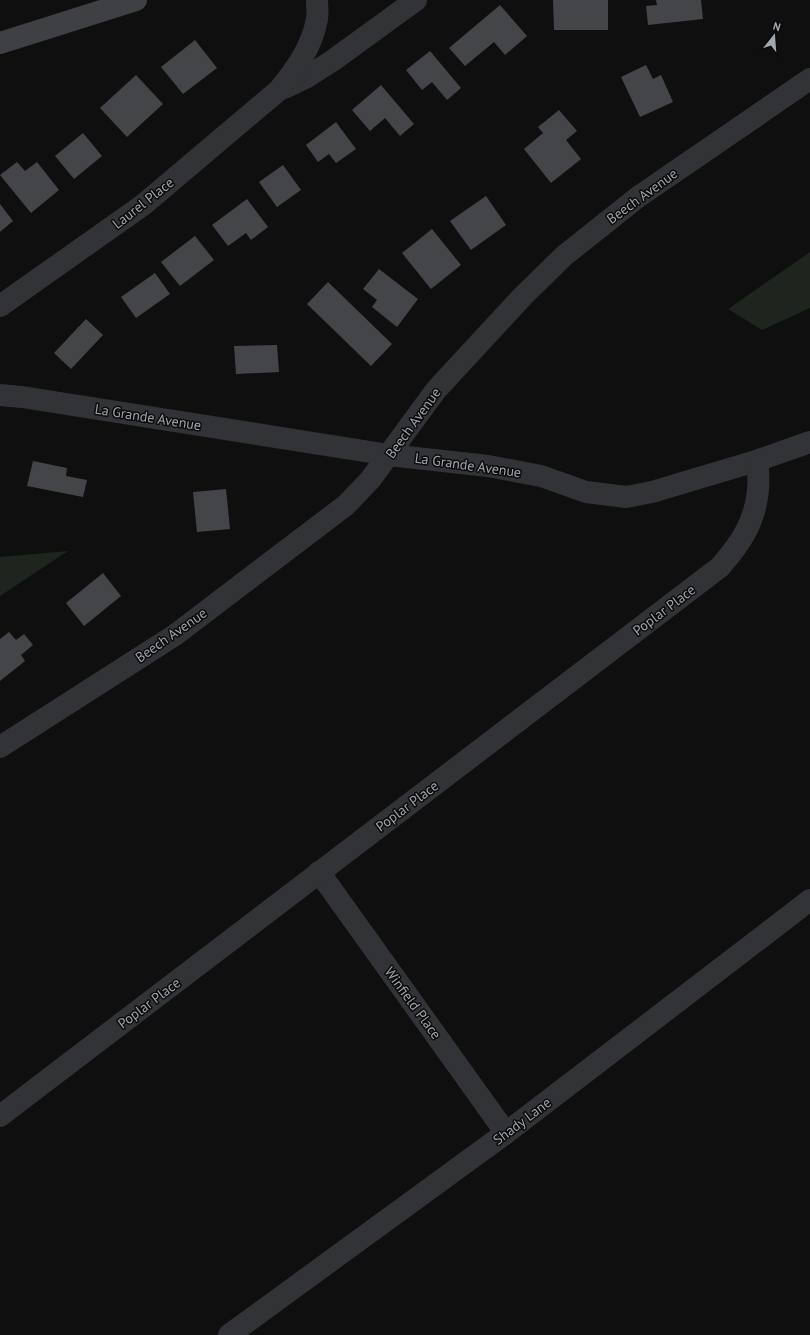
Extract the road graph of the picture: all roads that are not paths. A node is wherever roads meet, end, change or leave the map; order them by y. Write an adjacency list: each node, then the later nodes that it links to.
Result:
1 (136, 0): 4 (main road)
2 (317, 0): 6 (street, Laurel Place)
3 (416, 0): 6 (street, Laurel Place)
4 (0, 43)
5 (810, 80): 10 (street, Beech Avenue)
6 (279, 90): 7 (street, Laurel Place)
7 (0, 306)
8 (0, 395): 10 (street, La Grande Avenue)
9 (810, 442): 11 (street, La Grande Avenue)
10 (389, 455): 11 (street, La Grande Avenue); 12 (street, Beech Avenue)
11 (756, 461): 13 (street, Poplar Place)
12 (0, 747)
13 (319, 872): 15 (street, Poplar Place); 16 (street, Winfield Place)
14 (810, 900): 16 (street, Shady Lane)
15 (0, 1116)
16 (506, 1133): 17 (street, Shady Lane)
17 (229, 1335)

